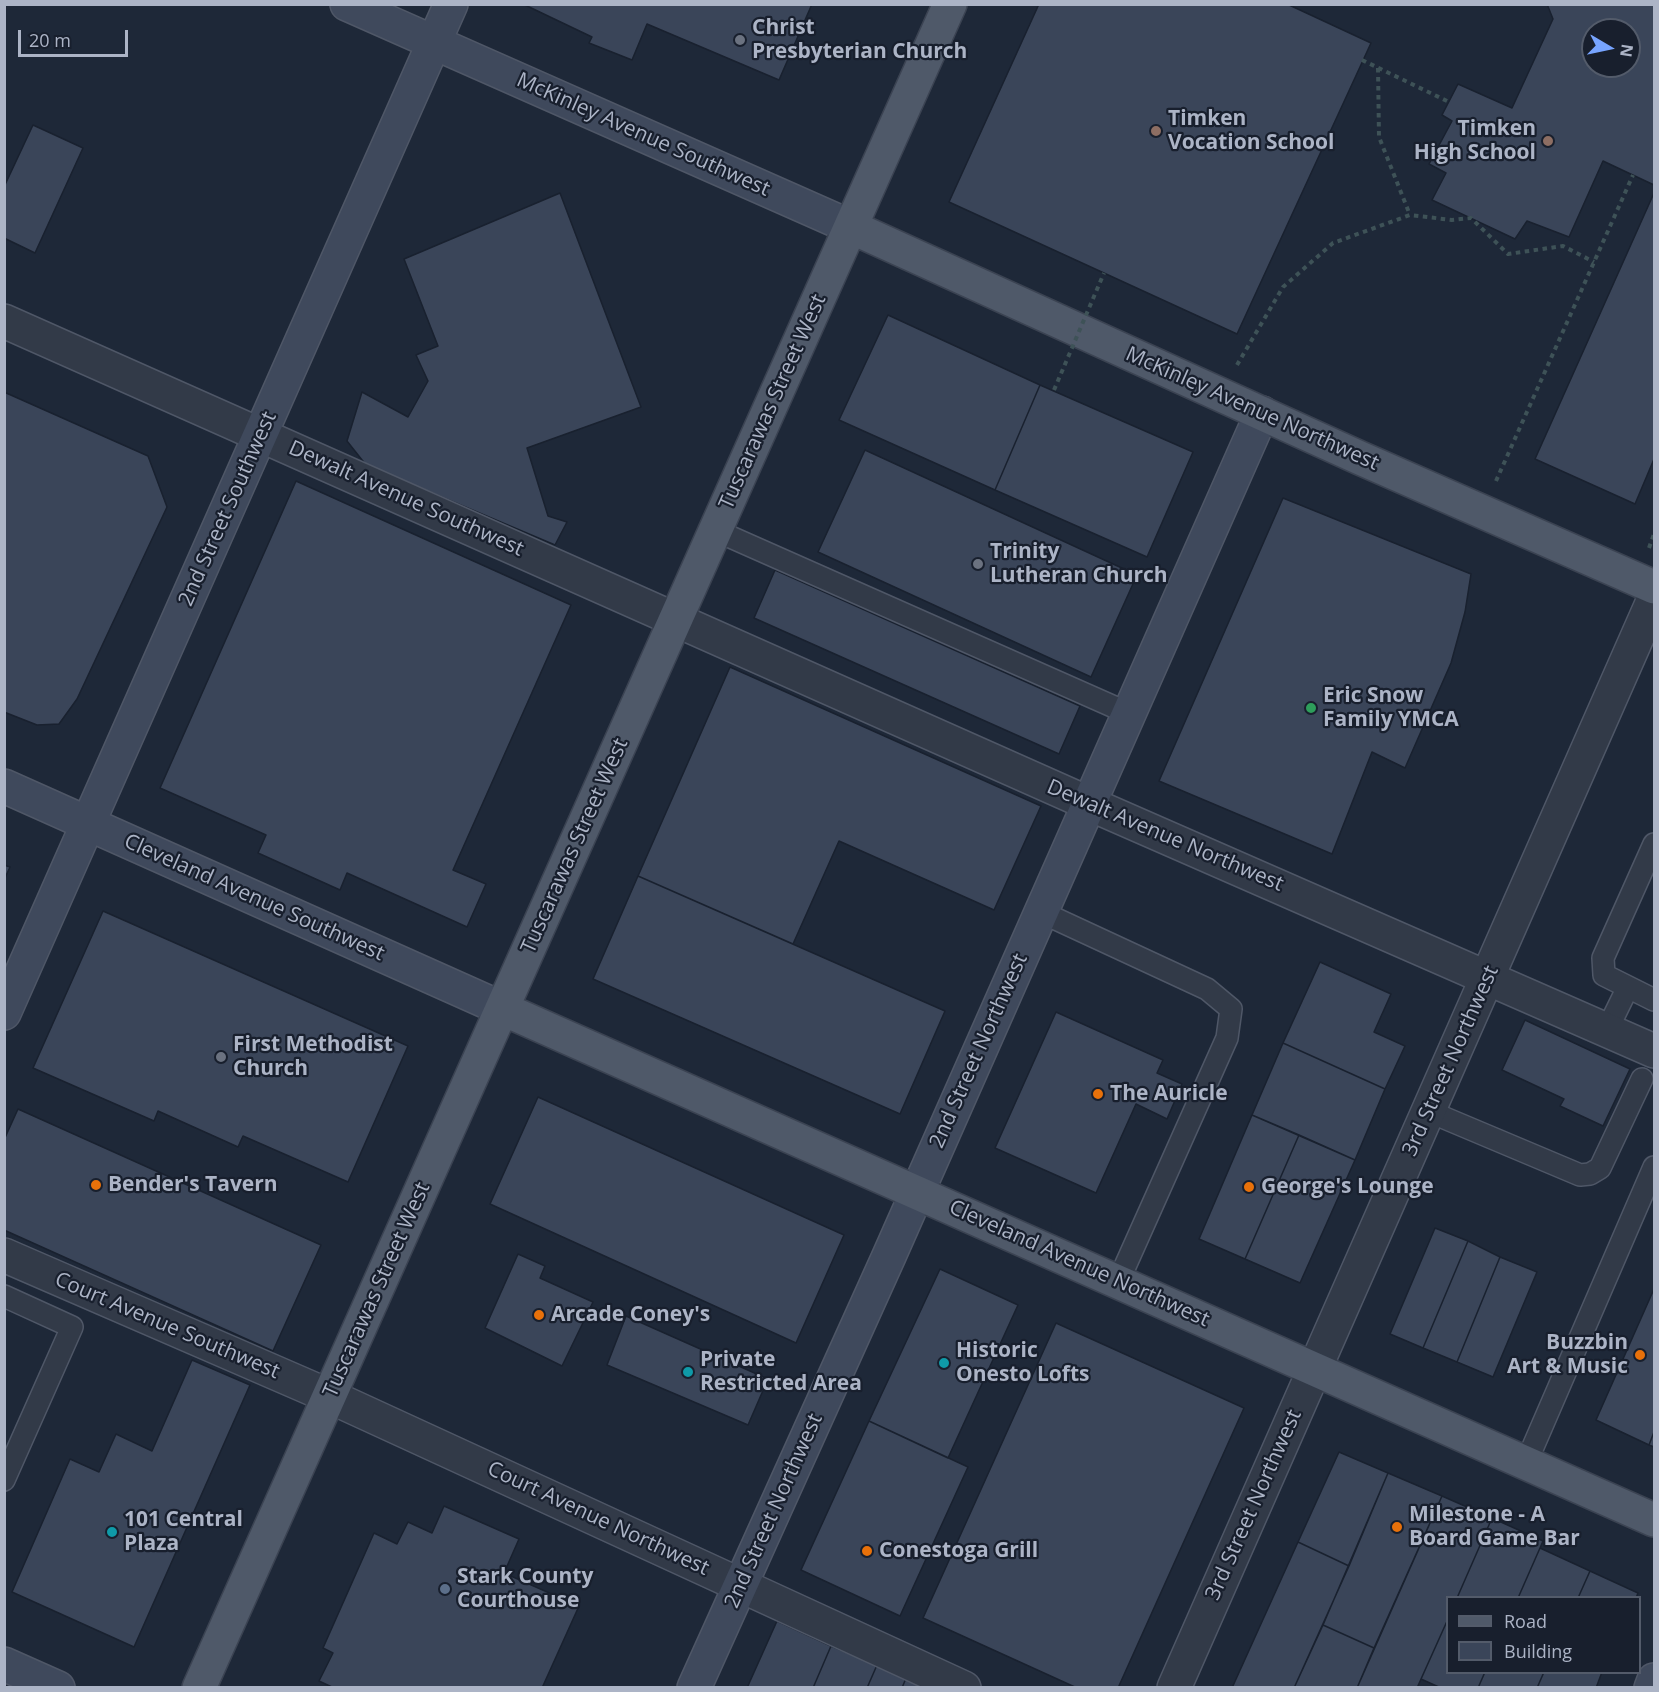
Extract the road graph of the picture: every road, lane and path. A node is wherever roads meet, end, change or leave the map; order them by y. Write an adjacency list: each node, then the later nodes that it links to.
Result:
1 (347, 4): 4 (street, McKinley Avenue Southwest)
2 (451, 4): 4 (street, 2nd Street Southwest)
3 (950, 4): 10 (main road, Tuscarawas Street West)
4 (434, 42): 10 (street, McKinley Avenue Southwest); 17 (street, 2nd Street Southwest)
5 (1362, 60): 6 (path)
6 (1378, 68): 7 (path); 9 (path)
7 (1447, 101)
8 (1634, 175): 11 (path)
9 (1410, 215): 11 (path); 15 (path)
10 (851, 227): 15 (main road, McKinley Avenue Northwest); 19 (main road, Tuscarawas Street West)
11 (1594, 262): 18 (path)
12 (1104, 273): 14 (path, bridge)
13 (4, 321): 17 (street, Dewalt Avenue Southwest)
14 (1054, 390)
15 (1219, 394): 16 (main road, McKinley Avenue Northwest)
16 (1262, 413): 18 (main road, McKinley Avenue Northwest); 23 (street, 2nd Street Northwest)
17 (261, 435): 22 (street, Dewalt Avenue Southwest); 26 (street, 2nd Street Southwest)
18 (1482, 512): 20 (main road, McKinley Avenue Northwest)
19 (717, 531): 22 (main road, Tuscarawas Street West); 23 (lane)
20 (1654, 587)
21 (1654, 599): 29 (street, 3rd Street Northwest)
22 (676, 618): 25 (street, Dewalt Avenue Northwest); 32 (main road, Tuscarawas Street West)
23 (1130, 714): 25 (street, 2nd Street Northwest)
24 (4, 786): 26 (street, Cleveland Avenue Southwest)
25 (1090, 804): 28 (street, 2nd Street Northwest); 29 (street, Dewalt Avenue Northwest)
26 (89, 824): 32 (street, Cleveland Avenue Southwest); 33 (street, 2nd Street Southwest)
27 (1654, 844): 30 (lane)
28 (1041, 912): 38 (street, 2nd Street Northwest); 40 (lane)
29 (1488, 977): 34 (street, Dewalt Avenue Northwest); 36 (street, 3rd Street Northwest)
30 (1629, 987): 31 (lane); 34 (lane)
31 (1654, 1000)
32 (503, 1009): 38 (main road, Cleveland Avenue Northwest); 43 (main road, Tuscarawas Street West)
33 (4, 1013)
34 (1607, 1030): 35 (street, Dewalt Avenue Northwest)
35 (1648, 1065): 36 (lane)
36 (1428, 1111): 42 (street, 3rd Street Northwest)
37 (1654, 1167): 44 (lane)
38 (915, 1192): 40 (main road, Cleveland Avenue Northwest); 47 (street, 2nd Street Northwest)
39 (4, 1255): 43 (street, Court Avenue Southwest)
40 (1118, 1282): 42 (main road, Cleveland Avenue Northwest)
41 (4, 1296): 45 (lane)
42 (1315, 1369): 44 (main road, Cleveland Avenue Northwest); 54 (street, 3rd Street Northwest)
43 (329, 1396): 47 (street, Court Avenue Northwest); 51 (main road, Tuscarawas Street West)
44 (1526, 1463): 46 (main road, Cleveland Avenue Northwest)
45 (4, 1480)
46 (1654, 1520)
47 (740, 1585): 52 (street, 2nd Street Northwest); 53 (street, Court Avenue Northwest)
48 (4, 1664): 50 (street)
49 (1654, 1680): 55 (street)
50 (58, 1688)
51 (199, 1688)
52 (694, 1688)
53 (964, 1688)
54 (1174, 1688)
55 (1651, 1688)

